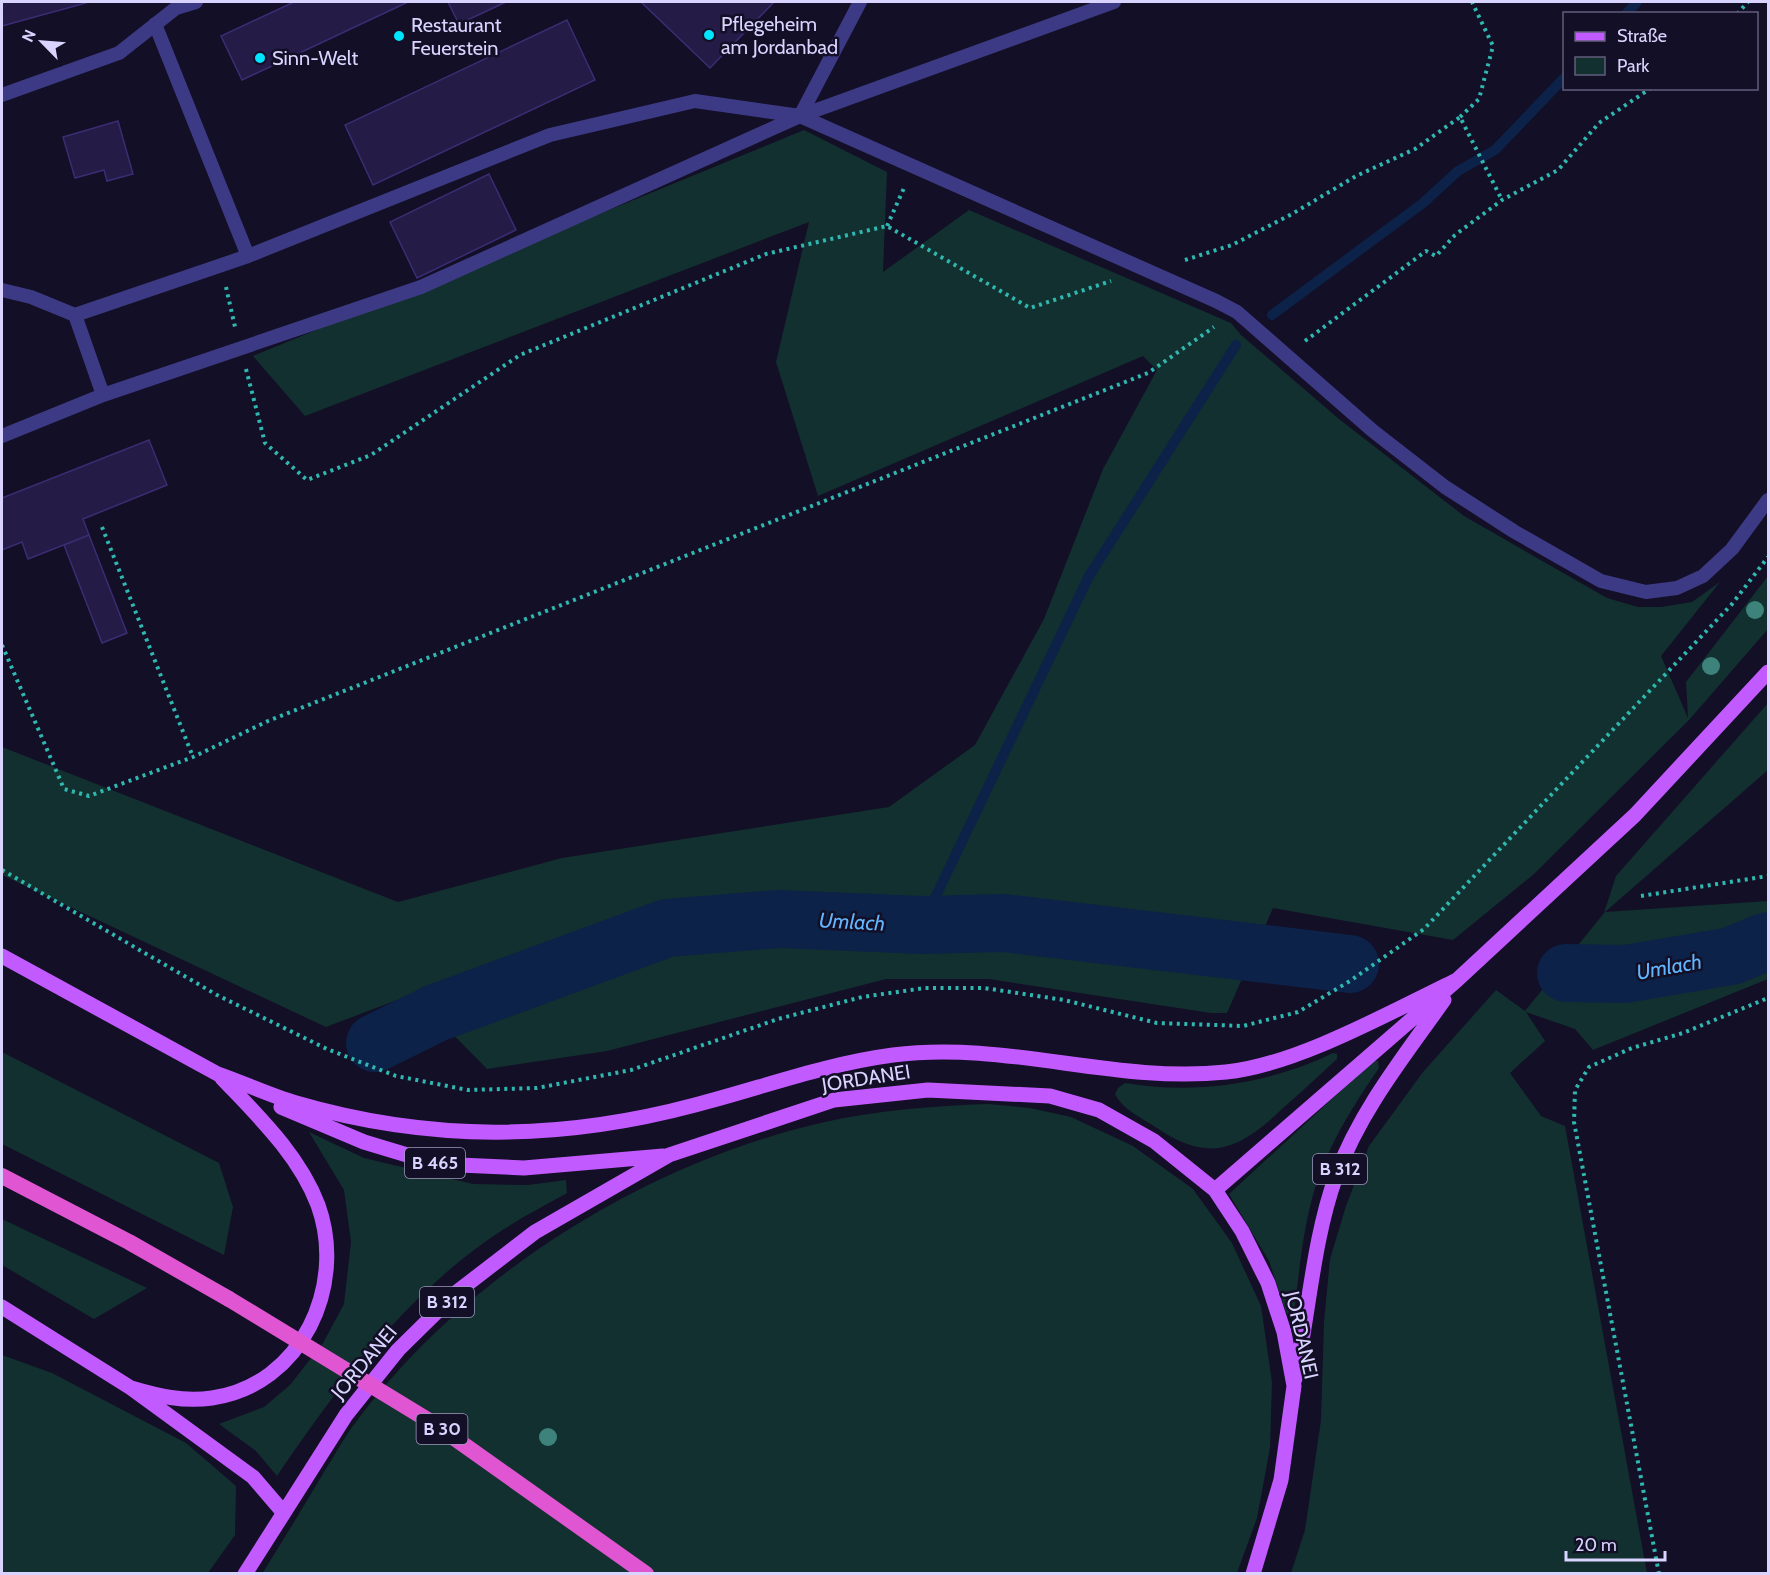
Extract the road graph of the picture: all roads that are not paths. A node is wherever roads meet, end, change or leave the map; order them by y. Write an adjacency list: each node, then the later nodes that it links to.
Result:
1 (196, 2): 4 (lane)
2 (860, 2): 6 (lane)
3 (1114, 2): 6 (lane)
4 (155, 24): 5 (lane); 7 (lane)
5 (2, 95)
6 (800, 116): 7 (lane); 10 (lane); 12 (lane)
7 (248, 256): 9 (lane)
8 (2, 290): 9 (lane)
9 (75, 315): 10 (lane)
10 (103, 395): 11 (lane)
11 (2, 436)
12 (1768, 501)
13 (1768, 672): 15 (main road, B 312)
14 (2, 956): 16 (main road, B 465)
15 (1457, 980): 16 (main road); 19 (main road, B 312); 21 (main road, B 312)
16 (218, 1074): 17 (main road, B 465); 22 (main road)
17 (669, 1155): 19 (main road, JORDANEI / B 312); 23 (main road, JORDANEI / B 312)
18 (2, 1176): 25 (highway, B 30, bridge)
19 (1215, 1190): 21 (main road, JORDANEI / B 312)
20 (2, 1307): 22 (main road)
21 (1294, 1386): 26 (main road, JORDANEI / B 312)
22 (131, 1388): 23 (main road)
23 (283, 1512): 24 (main road, JORDANEI / B 312)
24 (245, 1574)
25 (646, 1574)
26 (1253, 1574)

